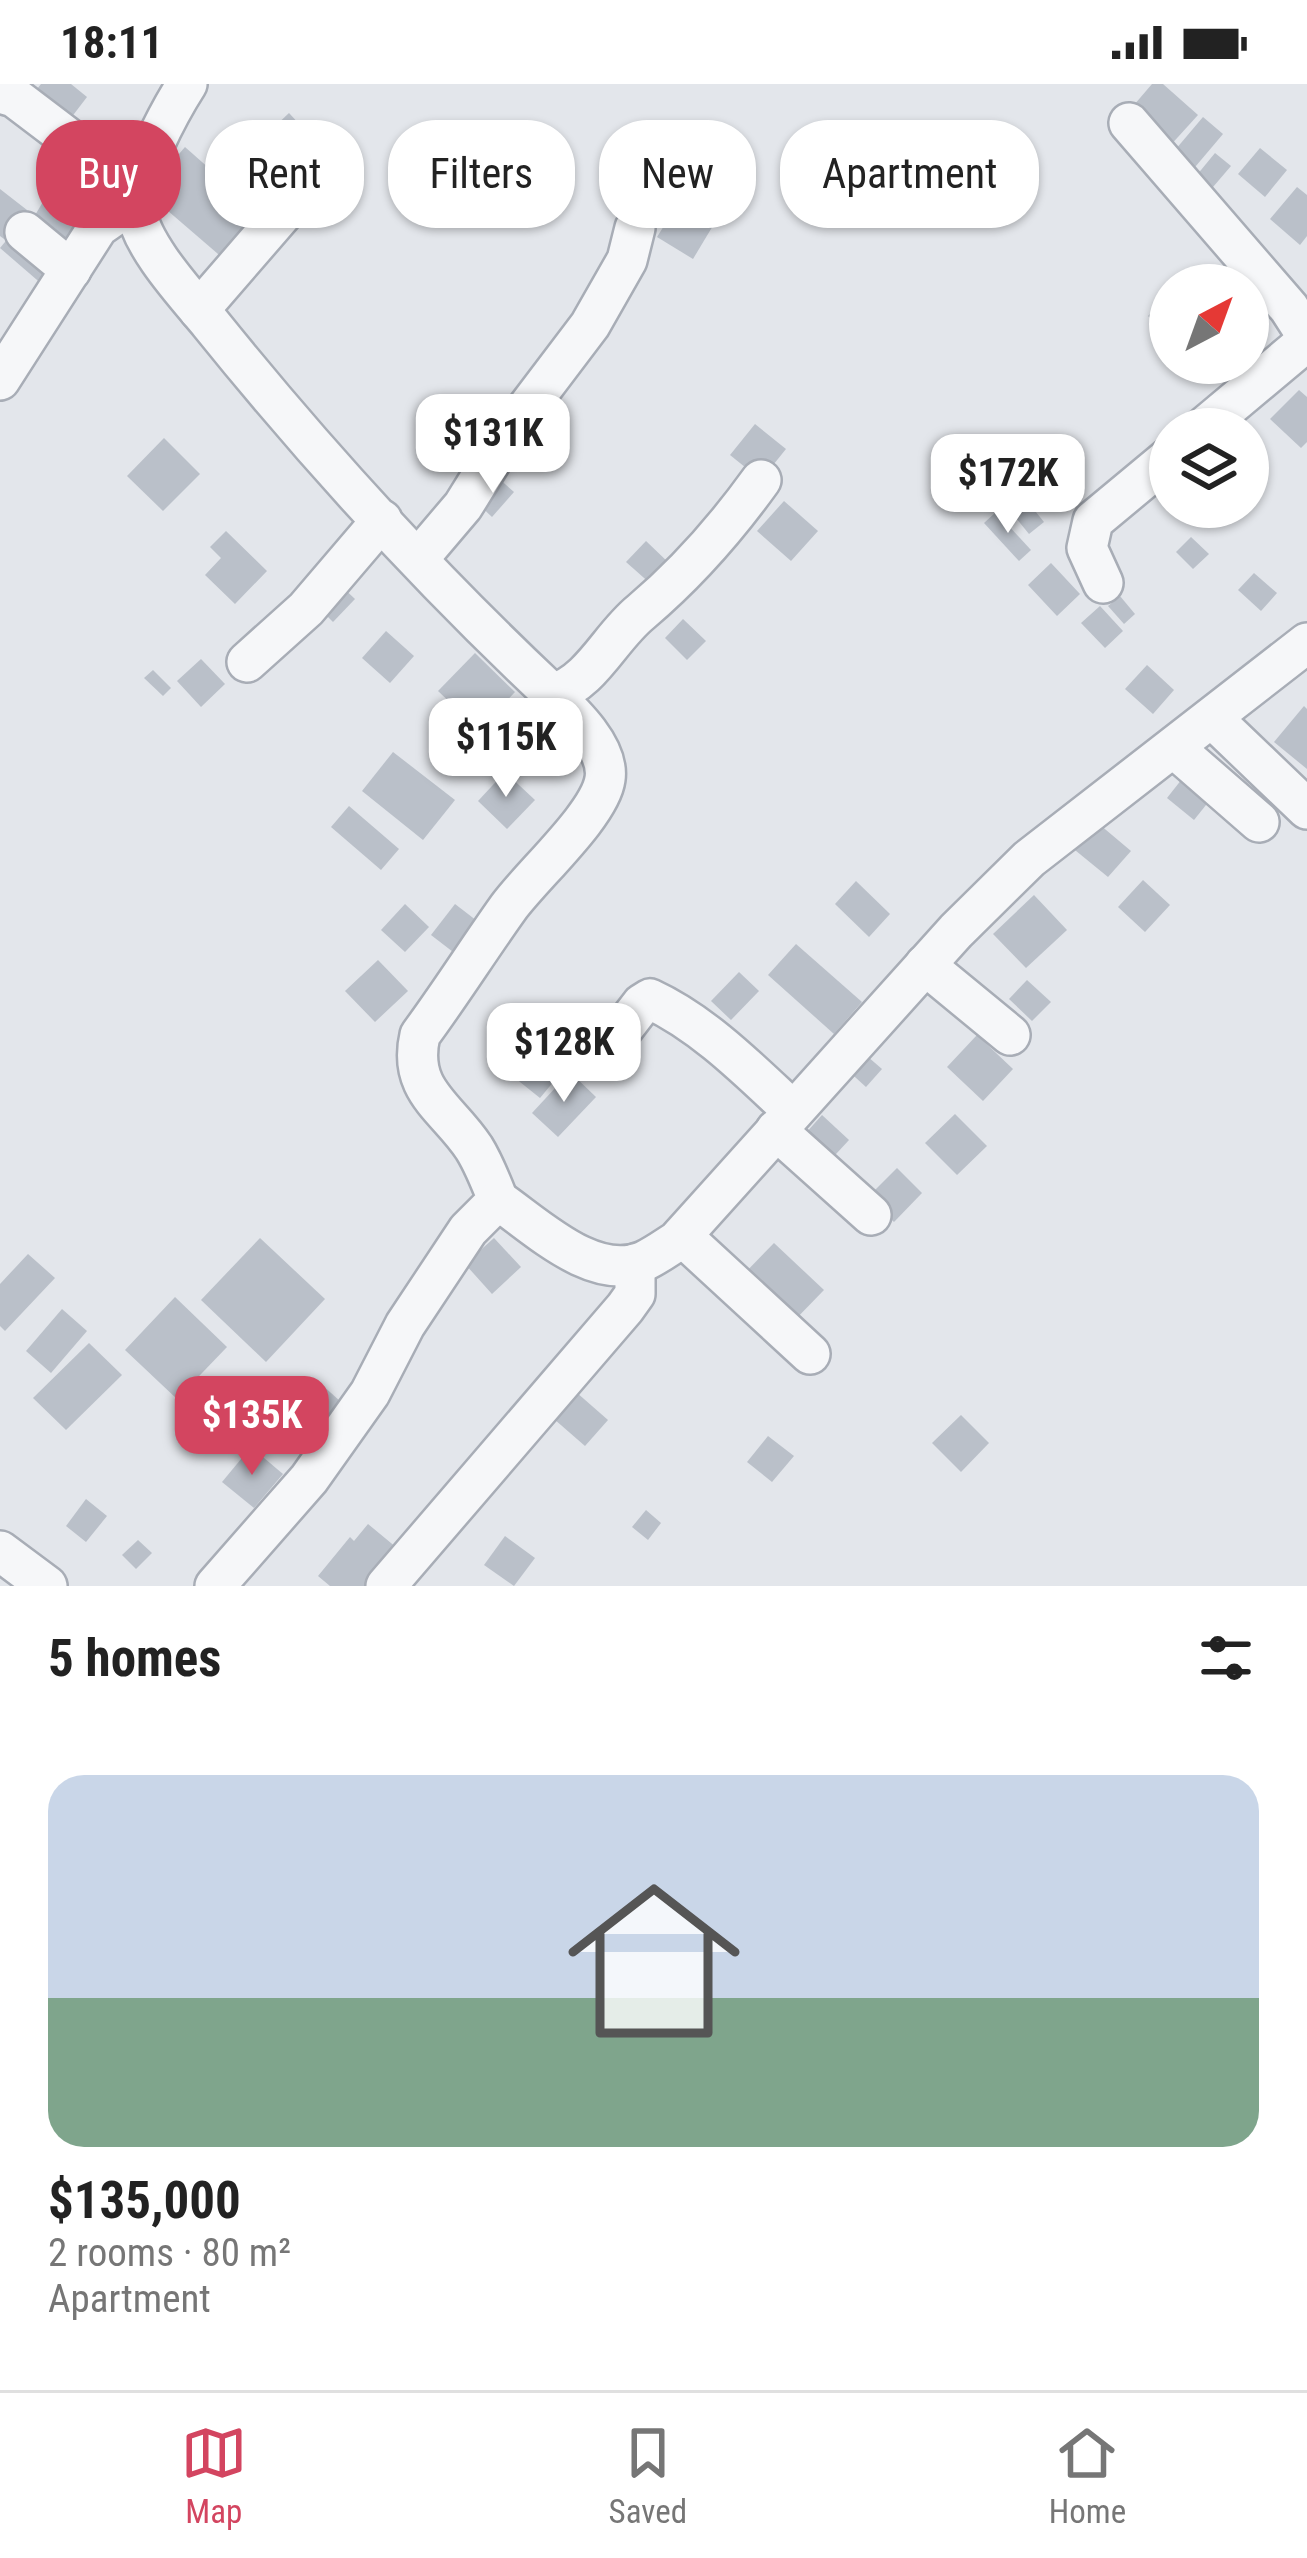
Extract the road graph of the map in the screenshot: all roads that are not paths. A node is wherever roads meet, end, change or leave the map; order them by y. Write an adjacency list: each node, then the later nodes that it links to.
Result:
1 (187, 84): 4 (street)
2 (0, 93): 3 (street)
3 (44, 120)
4 (166, 120)
5 (1129, 122): 13 (street)
6 (97, 228): 11 (street)
7 (144, 228): 12 (street)
8 (272, 228): 12 (street)
9 (635, 228): 19 (street)
10 (26, 232): 11 (street)
11 (71, 270): 14 (street)
12 (199, 310): 18 (street)
13 (1307, 339): 15 (street)
14 (0, 380)
15 (1226, 408)
16 (1149, 474): 20 (street)
17 (760, 480): 23 (street)
18 (382, 520): 19 (street); 22 (street)
19 (418, 559): 23 (street)
20 (1103, 583)
21 (1307, 644): 24 (street)
22 (247, 662)
23 (553, 694): 32 (street)
24 (1213, 719): 25 (street); 26 (street)
25 (1174, 748): 27 (street); 28 (street)
26 (1307, 809)
27 (1258, 822)
28 (925, 964): 29 (street); 31 (street)
29 (1010, 1035)
30 (605, 1052): 31 (street)
31 (785, 1120): 33 (street); 34 (street)
32 (498, 1200): 35 (street); 39 (street)
33 (871, 1215)
34 (682, 1236): 35 (street); 36 (street)
35 (634, 1264): 40 (street)
36 (811, 1354)
37 (0, 1551): 38 (street)
38 (47, 1586)
39 (215, 1586)
40 (386, 1586)

